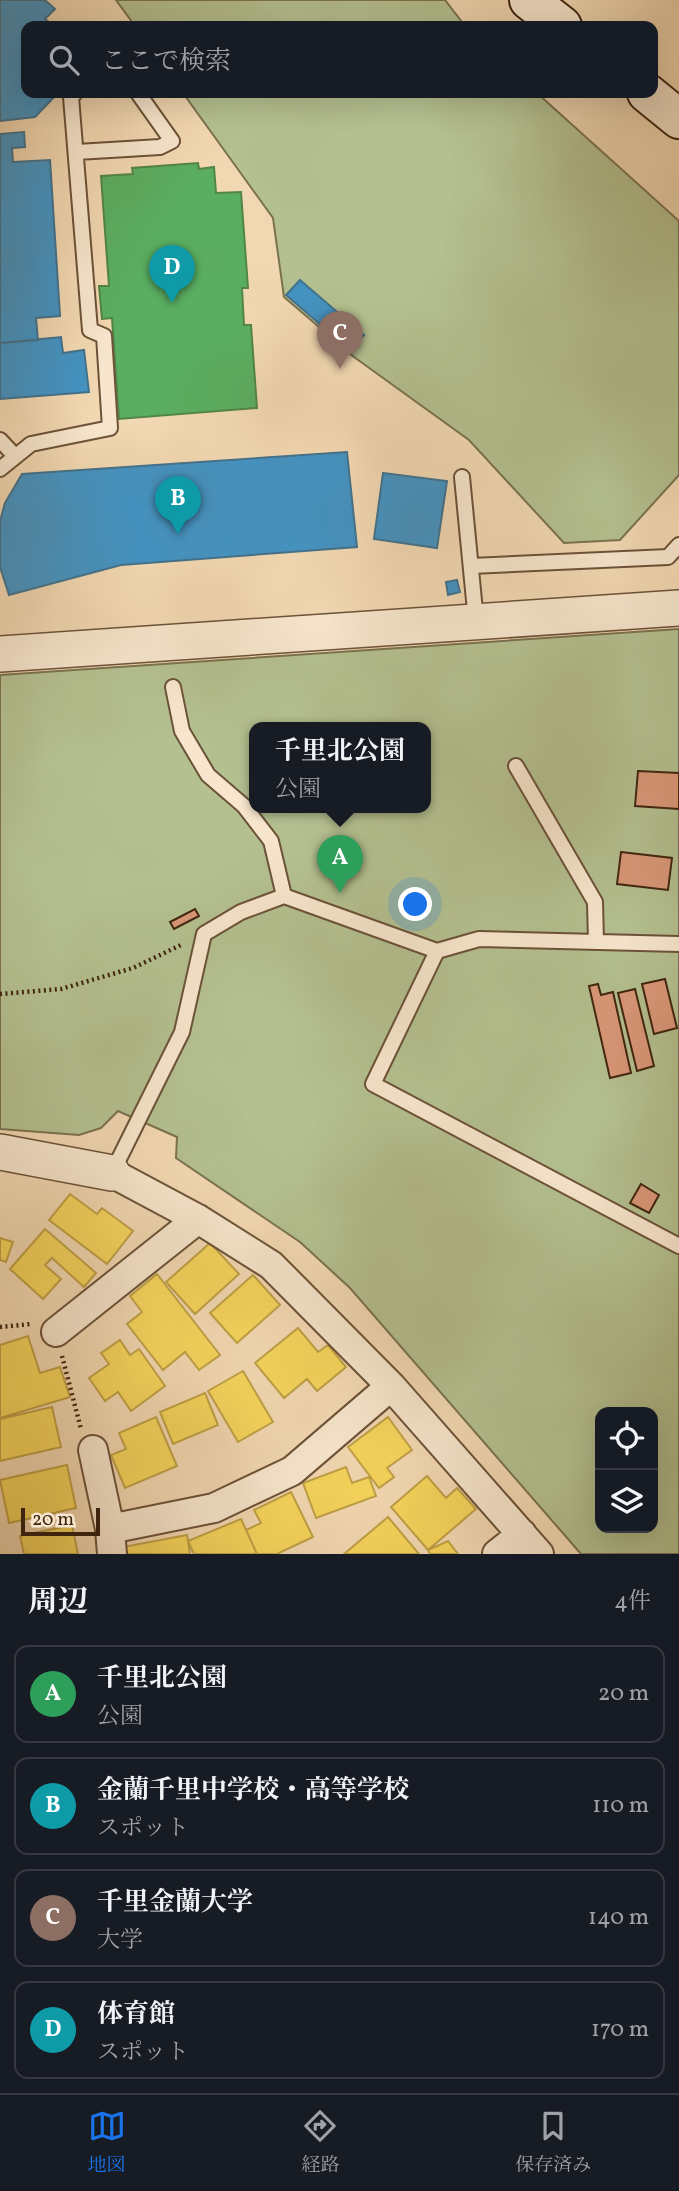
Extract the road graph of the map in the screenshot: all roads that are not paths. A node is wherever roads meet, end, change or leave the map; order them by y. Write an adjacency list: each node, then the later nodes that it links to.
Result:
1 (529, 0): 2 (main road)
2 (556, 21)
3 (71, 98): 7 (lane)
4 (142, 98): 7 (lane)
5 (653, 98): 6 (main road)
6 (679, 119)
7 (77, 152): 9 (lane)
8 (0, 440): 9 (lane)
9 (14, 455): 10 (lane)
10 (0, 469)
11 (462, 478): 13 (lane)
12 (679, 545): 13 (lane)
13 (471, 566): 15 (lane)
14 (679, 608): 15 (street)
15 (476, 622): 16 (street)
16 (0, 654)
17 (173, 687): 19 (lane)
18 (516, 766): 22 (lane)
19 (249, 812)
20 (249, 813): 21 (lane)
21 (284, 896): 24 (lane); 26 (lane)
22 (596, 942): 23 (lane); 24 (lane)
23 (679, 944)
24 (437, 951): 28 (lane)
25 (0, 1152): 26 (street)
26 (112, 1173): 27 (street)
27 (198, 1219): 29 (street); 30 (street)
28 (679, 1245)
29 (56, 1332)
30 (391, 1386): 32 (street); 33 (street)
31 (93, 1451): 32 (street)
32 (111, 1541)
33 (531, 1544): 34 (street)
34 (497, 1554)

